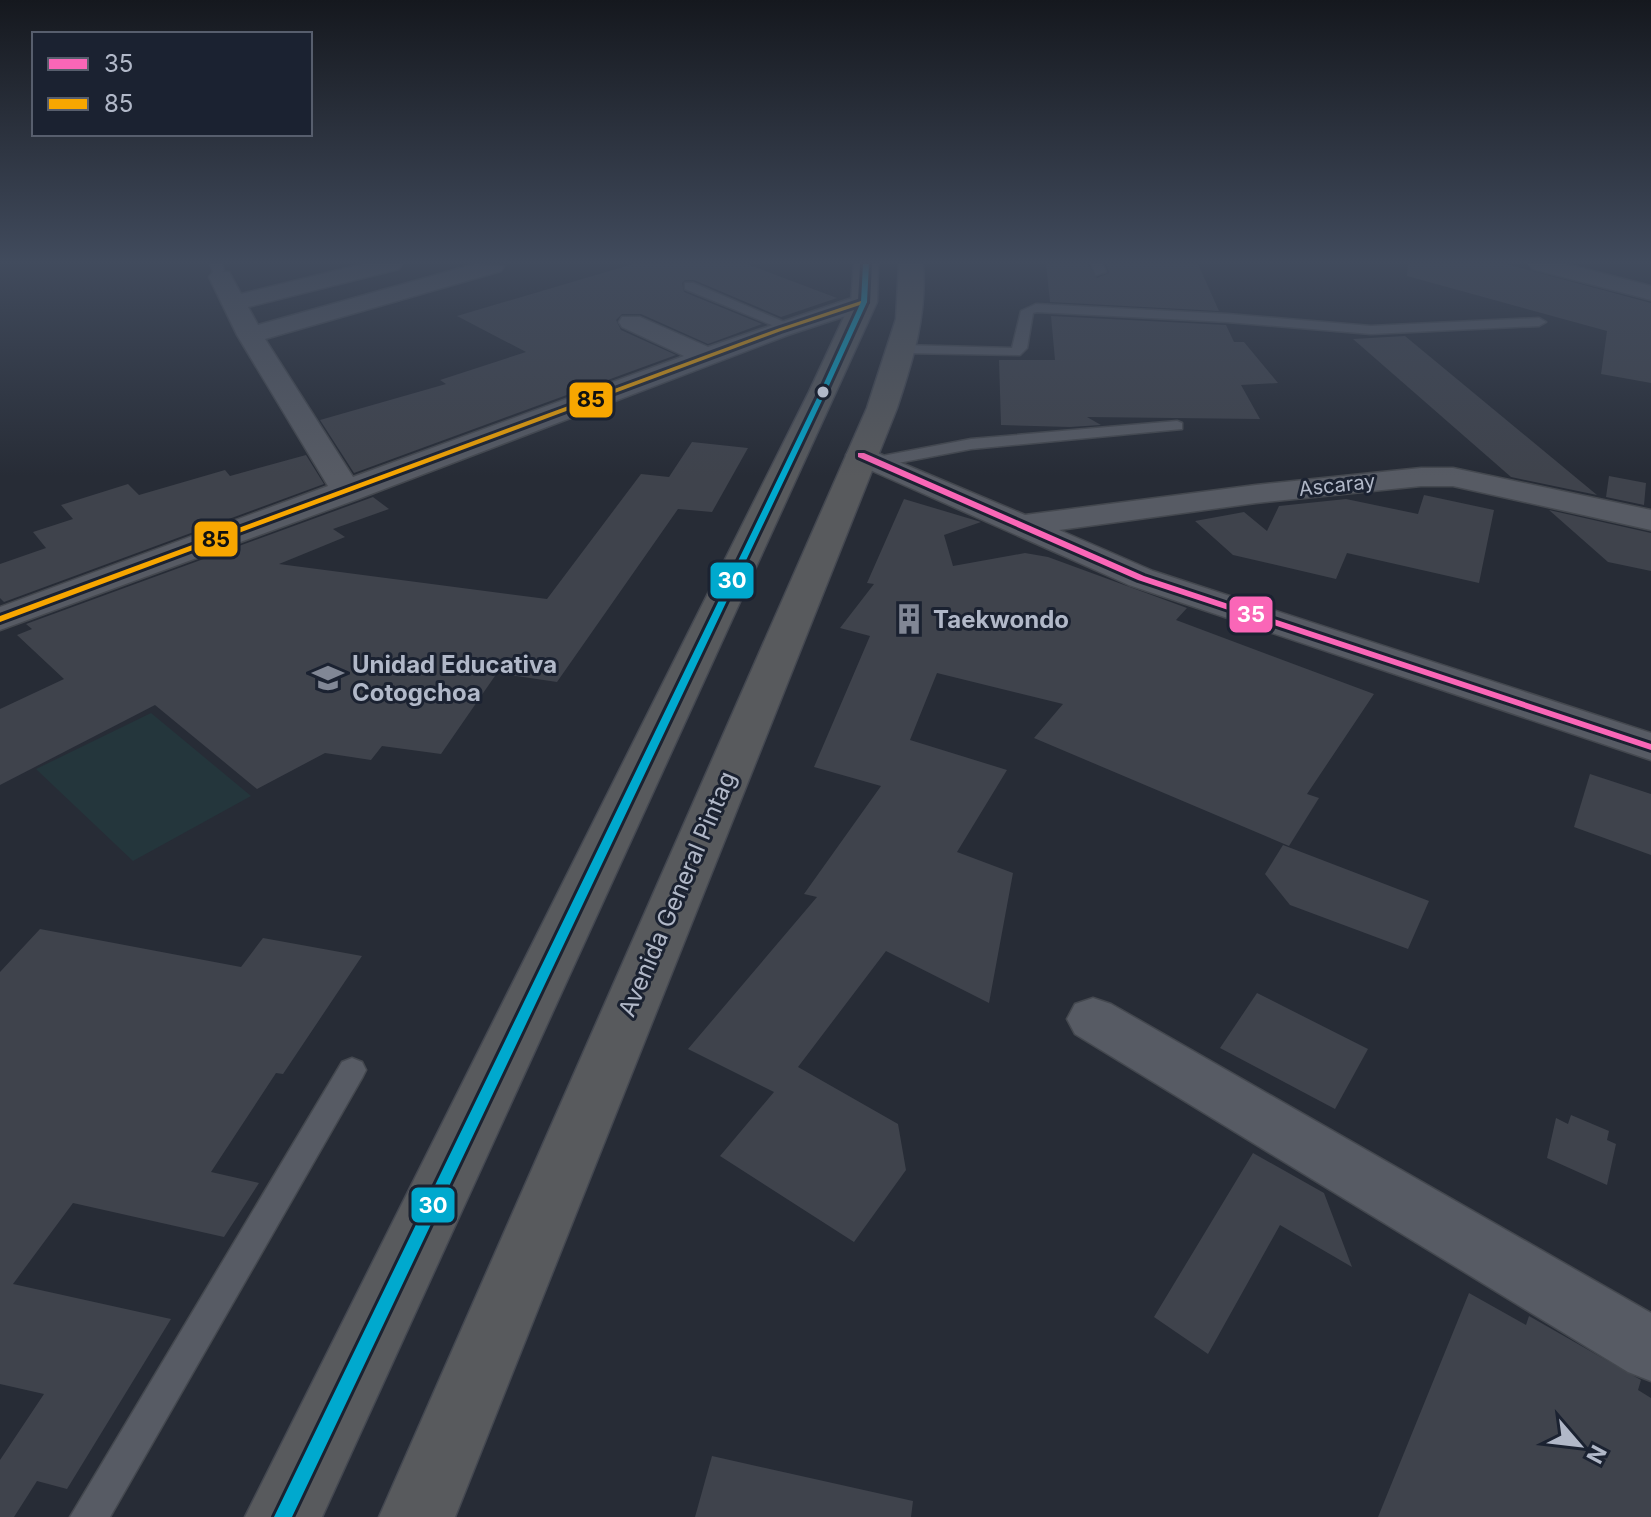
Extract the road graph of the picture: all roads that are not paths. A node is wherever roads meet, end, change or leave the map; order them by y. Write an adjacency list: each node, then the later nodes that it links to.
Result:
1 (250, 335): 11 (street)
2 (659, 335): 8 (street)
3 (768, 335): 8 (street)
4 (841, 335): 20 (highway)
5 (905, 335): 7 (highway, Avenida General Pintag)
6 (1022, 335): 7 (lane)
7 (903, 349): 10 (highway, Avenida General Pintag)
8 (707, 357): 11 (street)
9 (1177, 426): 10 (lane)
10 (869, 458): 13 (street); 21 (highway, Avenida General Pintag)
11 (347, 492): 14 (street)
12 (1651, 520): 13 (street, Ascaray)
13 (1021, 525): 15 (street)
14 (0, 619)
15 (1651, 747)
16 (1093, 1019): 18 (street)
17 (352, 1070): 19 (lane)
18 (1651, 1349)
19 (89, 1517)
20 (283, 1517)
21 (417, 1517)

